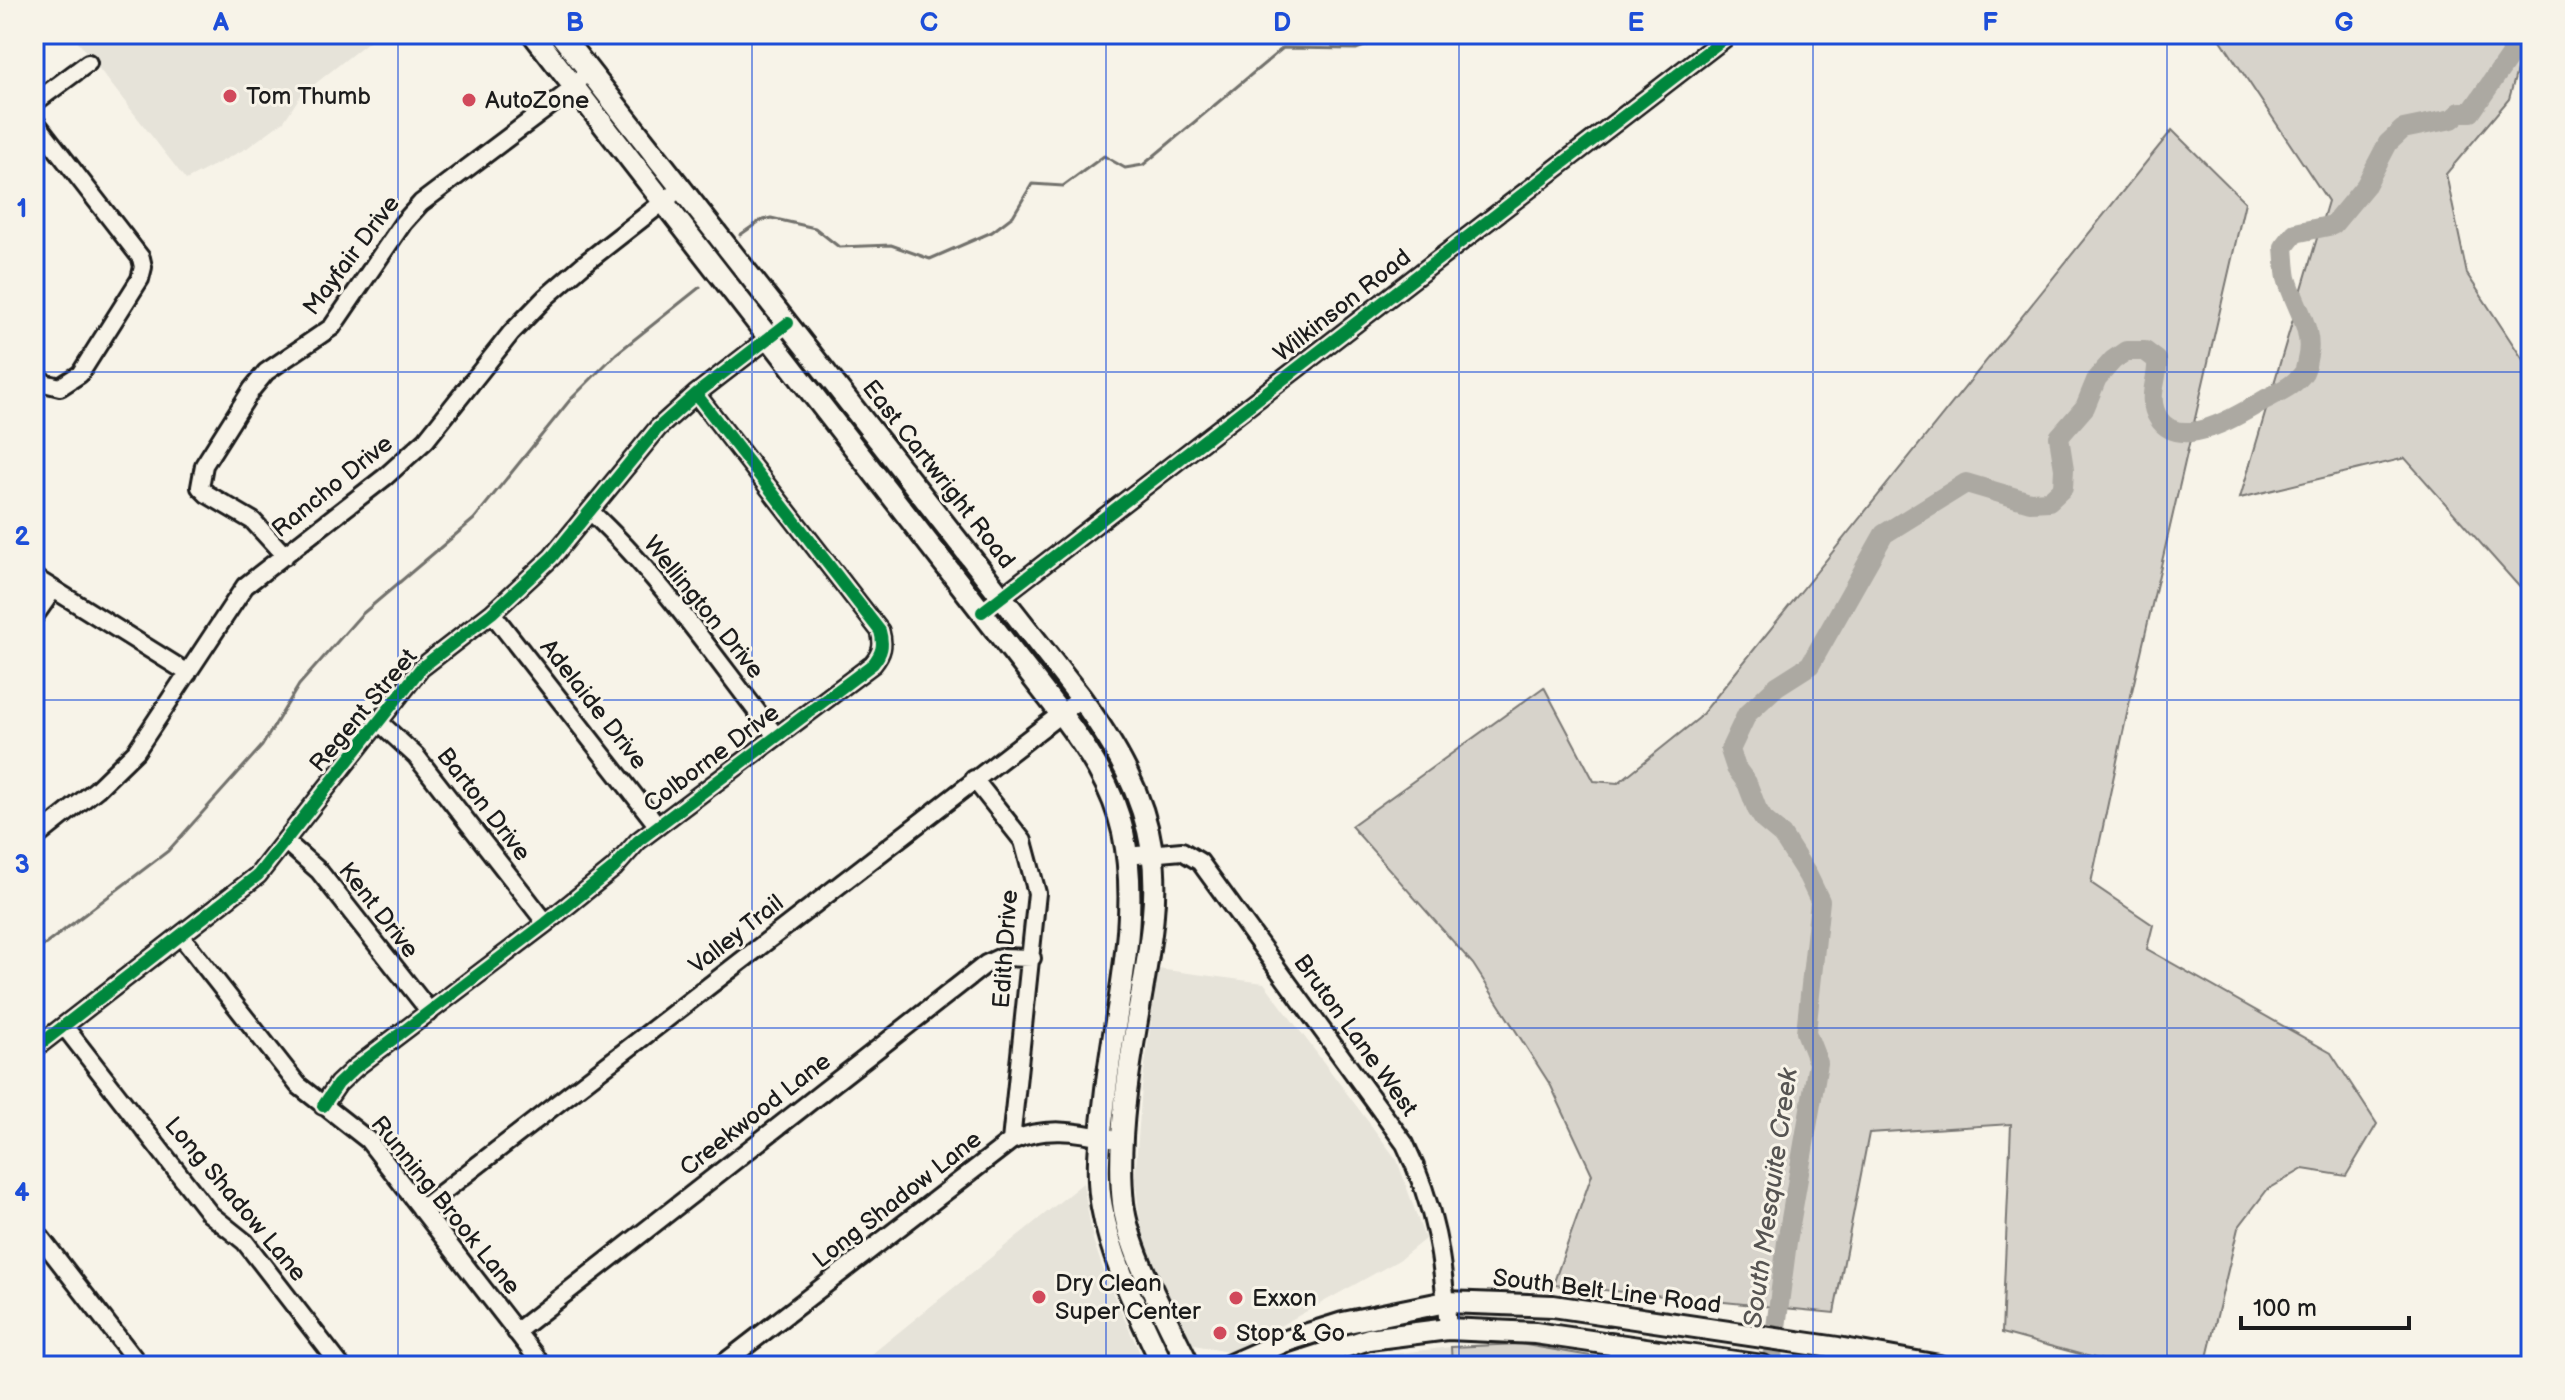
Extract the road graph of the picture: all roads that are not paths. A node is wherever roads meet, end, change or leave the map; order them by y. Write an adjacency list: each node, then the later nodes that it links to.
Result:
1 (533, 34): 6 (main road, East Cartwright Road)
2 (560, 34): 5 (main road, East Cartwright Road)
3 (1730, 34): 19 (street, Wilkinson Road)
4 (88, 63): 7 (street)
5 (587, 70): 6 (street, Mayfair Drive); 9 (main road, East Cartwright Road)
6 (575, 87): 10 (main road, East Cartwright Road); 16 (street, Mayfair Drive)
7 (34, 103)
8 (34, 120): 13 (street)
9 (682, 188): 10 (street, Rancho Drive); 11 (main road, East Cartwright Road)
10 (664, 202): 12 (main road, East Cartwright Road); 16 (street, Rancho Drive)
11 (788, 323): 12 (street, Regent Street); 19 (main road, East Cartwright Road)
12 (769, 338): 14 (street, Regent Street); 20 (main road, East Cartwright Road)
13 (34, 370)
14 (696, 394): 15 (street, Regent Street); 27 (street, Colborne Drive)
15 (591, 512): 21 (street, Regent Street); 27 (street, Wellington Drive)
16 (285, 556): 23 (street, Rancho Drive)
17 (34, 577): 18 (street)
18 (53, 590): 22 (street); 23 (street)
19 (1002, 596): 20 (street, Wilkinson Road); 24 (main road, East Cartwright Road)
20 (982, 612): 25 (main road, East Cartwright Road)
21 (492, 613): 26 (street, Regent Street); 29 (street, Adelaide Drive)
22 (34, 617)
23 (188, 673): 30 (street, Rancho Drive)
24 (1081, 698): 25 (street, Valley Trail); 32 (main road, East Cartwright Road)
25 (1061, 714): 28 (street, Valley Trail); 33 (main road, East Cartwright Road)
26 (378, 721): 31 (street, Regent Street); 34 (street, Barton Drive)
27 (776, 736): 29 (street, Colborne Drive)
28 (974, 779): 36 (street, Edith Drive); 44 (street, Valley Trail)
29 (658, 826): 34 (street, Colborne Drive)
30 (34, 839)
31 (286, 842): 35 (street, Regent Street); 37 (street, Kent Drive)
32 (1152, 853): 33 (street, Bruton Lane West); 43 (main road, East Cartwright Road); 46 (street, Bruton Lane West)
33 (1126, 856): 41 (main road, East Cartwright Road)
34 (546, 923): 37 (street, Colborne Drive)
35 (181, 936): 38 (street, Regent Street); 40 (street, Running Brook Lane)
36 (1032, 958): 42 (street, Edith Drive); 48 (street, Creekwood Lane)
37 (430, 1012): 40 (street, Colborne Drive)
38 (64, 1026): 39 (street, Regent Street); 50 (street, Long Shadow Lane)
39 (34, 1049)
40 (323, 1106): 44 (street, Running Brook Lane)
41 (1100, 1136): 42 (street, Long Shadow Lane); 43 (street, Long Shadow Lane); 53 (main road, East Cartwright Road)
42 (1011, 1141): 52 (street, Long Shadow Lane)
43 (1124, 1141): 54 (main road, East Cartwright Road)
44 (421, 1209): 48 (street, Running Brook Lane)
45 (34, 1229): 49 (street)
46 (1446, 1302): 47 (street, Bruton Lane West); 55 (main road, South Belt Line Road); 58 (main road, South Belt Line Road)
47 (1448, 1329): 56 (main road); 57 (main road)
48 (516, 1332): 51 (street, Running Brook Lane)
49 (140, 1366)
50 (341, 1366)
51 (543, 1366)
52 (720, 1366)
53 (1163, 1366)
54 (1189, 1366)
55 (1228, 1366)
56 (1286, 1366)
57 (1763, 1366)
58 (1939, 1366)

